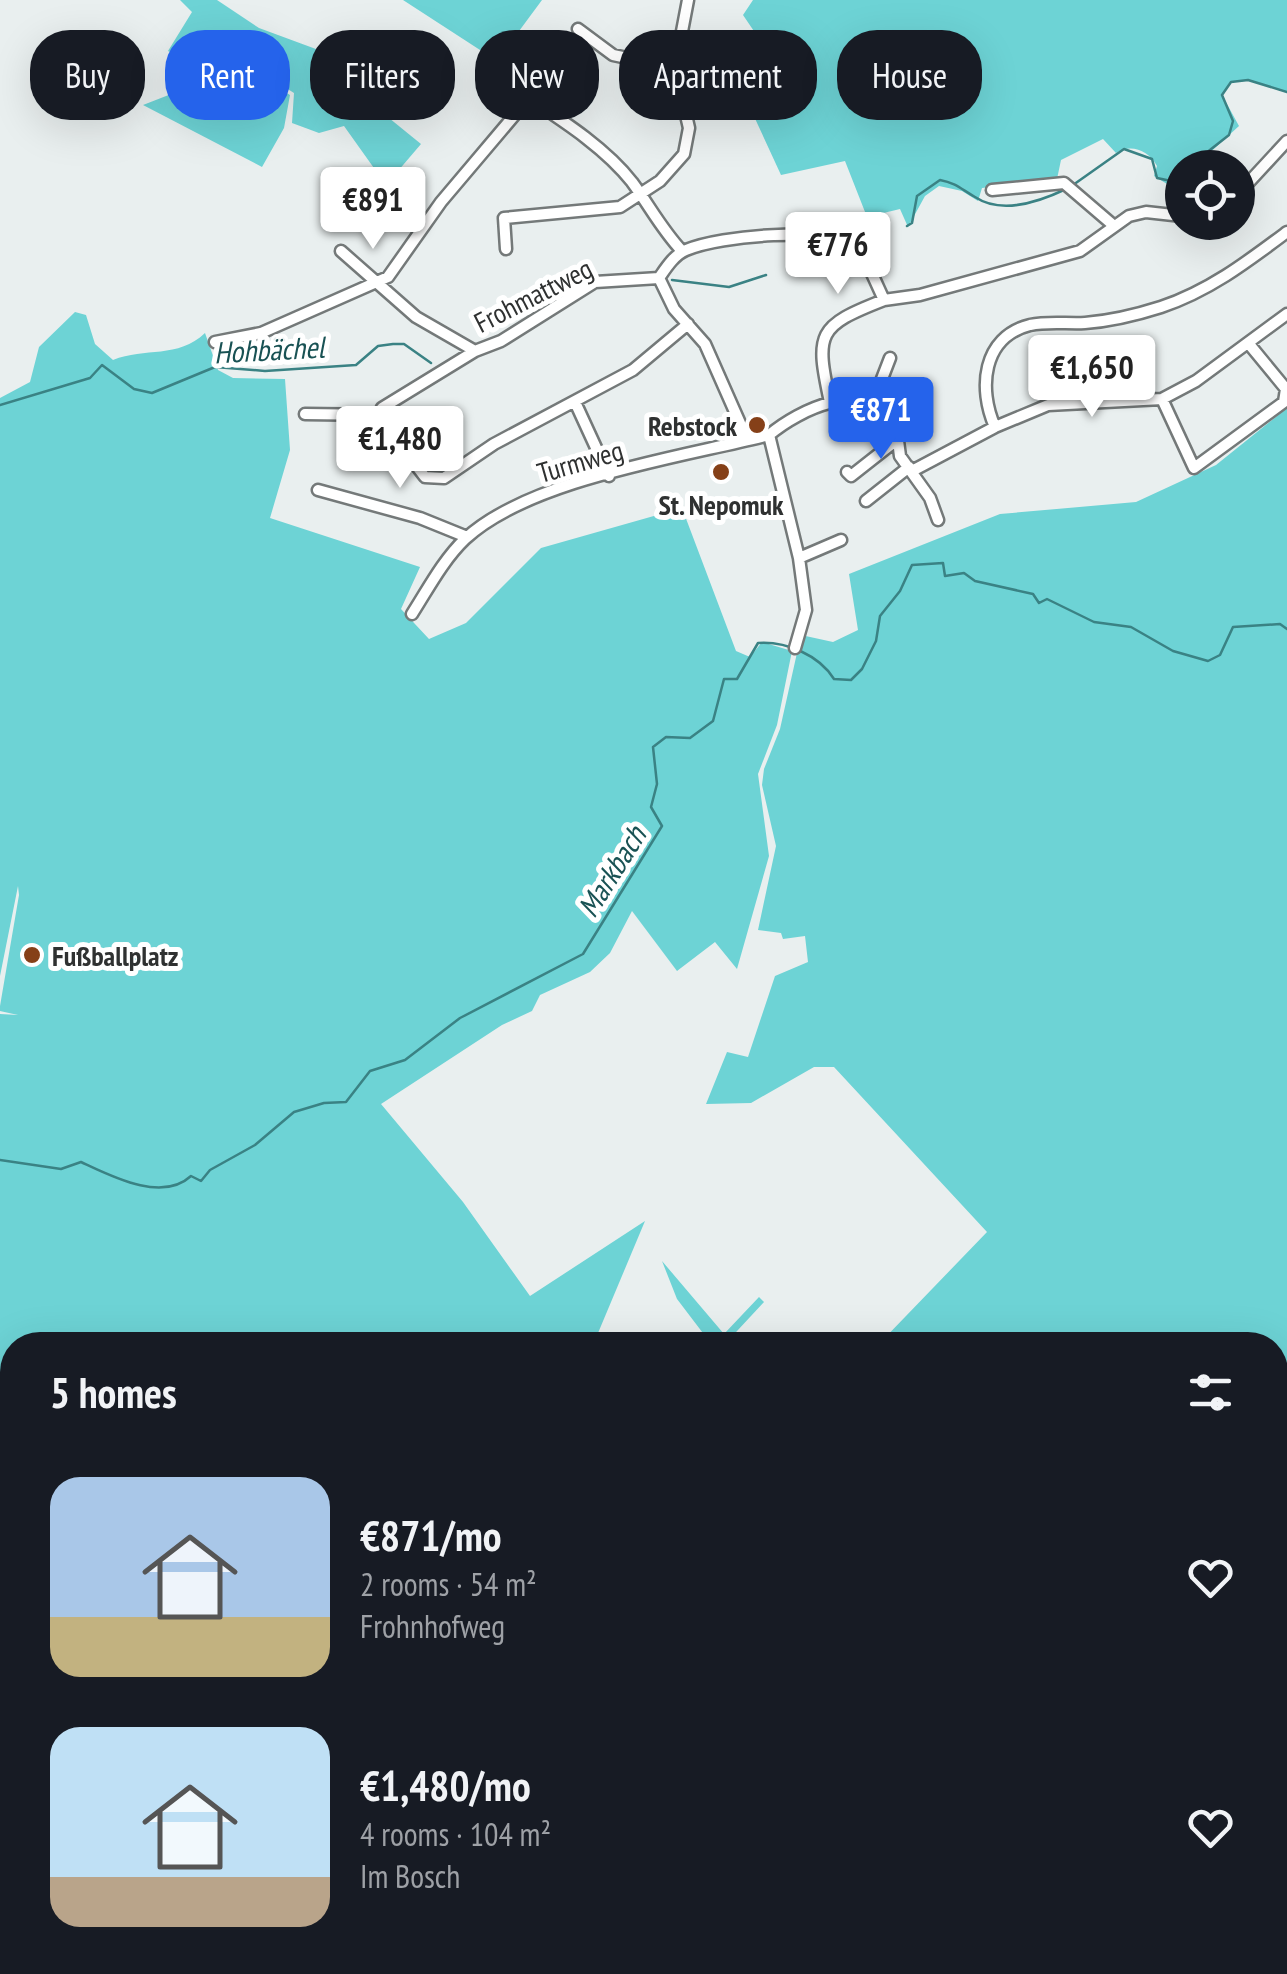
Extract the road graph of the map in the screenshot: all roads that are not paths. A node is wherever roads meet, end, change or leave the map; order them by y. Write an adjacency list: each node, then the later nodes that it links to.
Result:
1 (688, 0): 3 (street)
2 (578, 29): 4 (street)
3 (682, 30)
4 (619, 56)
5 (510, 120): 19 (street)
6 (558, 120): 11 (street)
7 (686, 120): 11 (street)
8 (1287, 141): 9 (street)
9 (1255, 176)
10 (992, 190): 13 (street)
11 (639, 198): 15 (street); 17 (street)
12 (1165, 214): 13 (street)
13 (1113, 225): 20 (street)
14 (1287, 232): 32 (street)
15 (506, 249)
16 (341, 252): 19 (street, Frohmattweg)
17 (682, 252): 18 (street); 20 (street)
18 (659, 278): 22 (street); 25 (street, Frohmattweg)
19 (379, 284): 23 (street); 25 (street, Frohmattweg)
20 (884, 300): 28 (street)
21 (1287, 314): 24 (street)
22 (688, 324): 29 (street); 34 (street)
23 (215, 342)
24 (1250, 344): 27 (street); 27 (street)
25 (475, 350): 31 (street)
26 (890, 358): 28 (street)
27 (1162, 399): 32 (street)
28 (835, 401): 33 (street); 35 (street)
29 (576, 402): 31 (street); 38 (street)
30 (304, 414): 31 (street)
31 (380, 414)
32 (995, 427): 36 (street)
33 (769, 435): 34 (street, Turmweg); 44 (street)
34 (748, 439): 38 (street, Turmweg)
35 (898, 439): 36 (street); 37 (street)
36 (911, 469): 40 (street); 41 (street)
37 (847, 472)
38 (608, 476): 42 (street, Turmweg)
39 (318, 490): 42 (street)
40 (866, 501)
41 (938, 520)
42 (467, 537): 45 (street, Turmweg)
43 (841, 540): 44 (street)
44 (798, 558): 46 (street)
45 (412, 614)
46 (796, 648)

